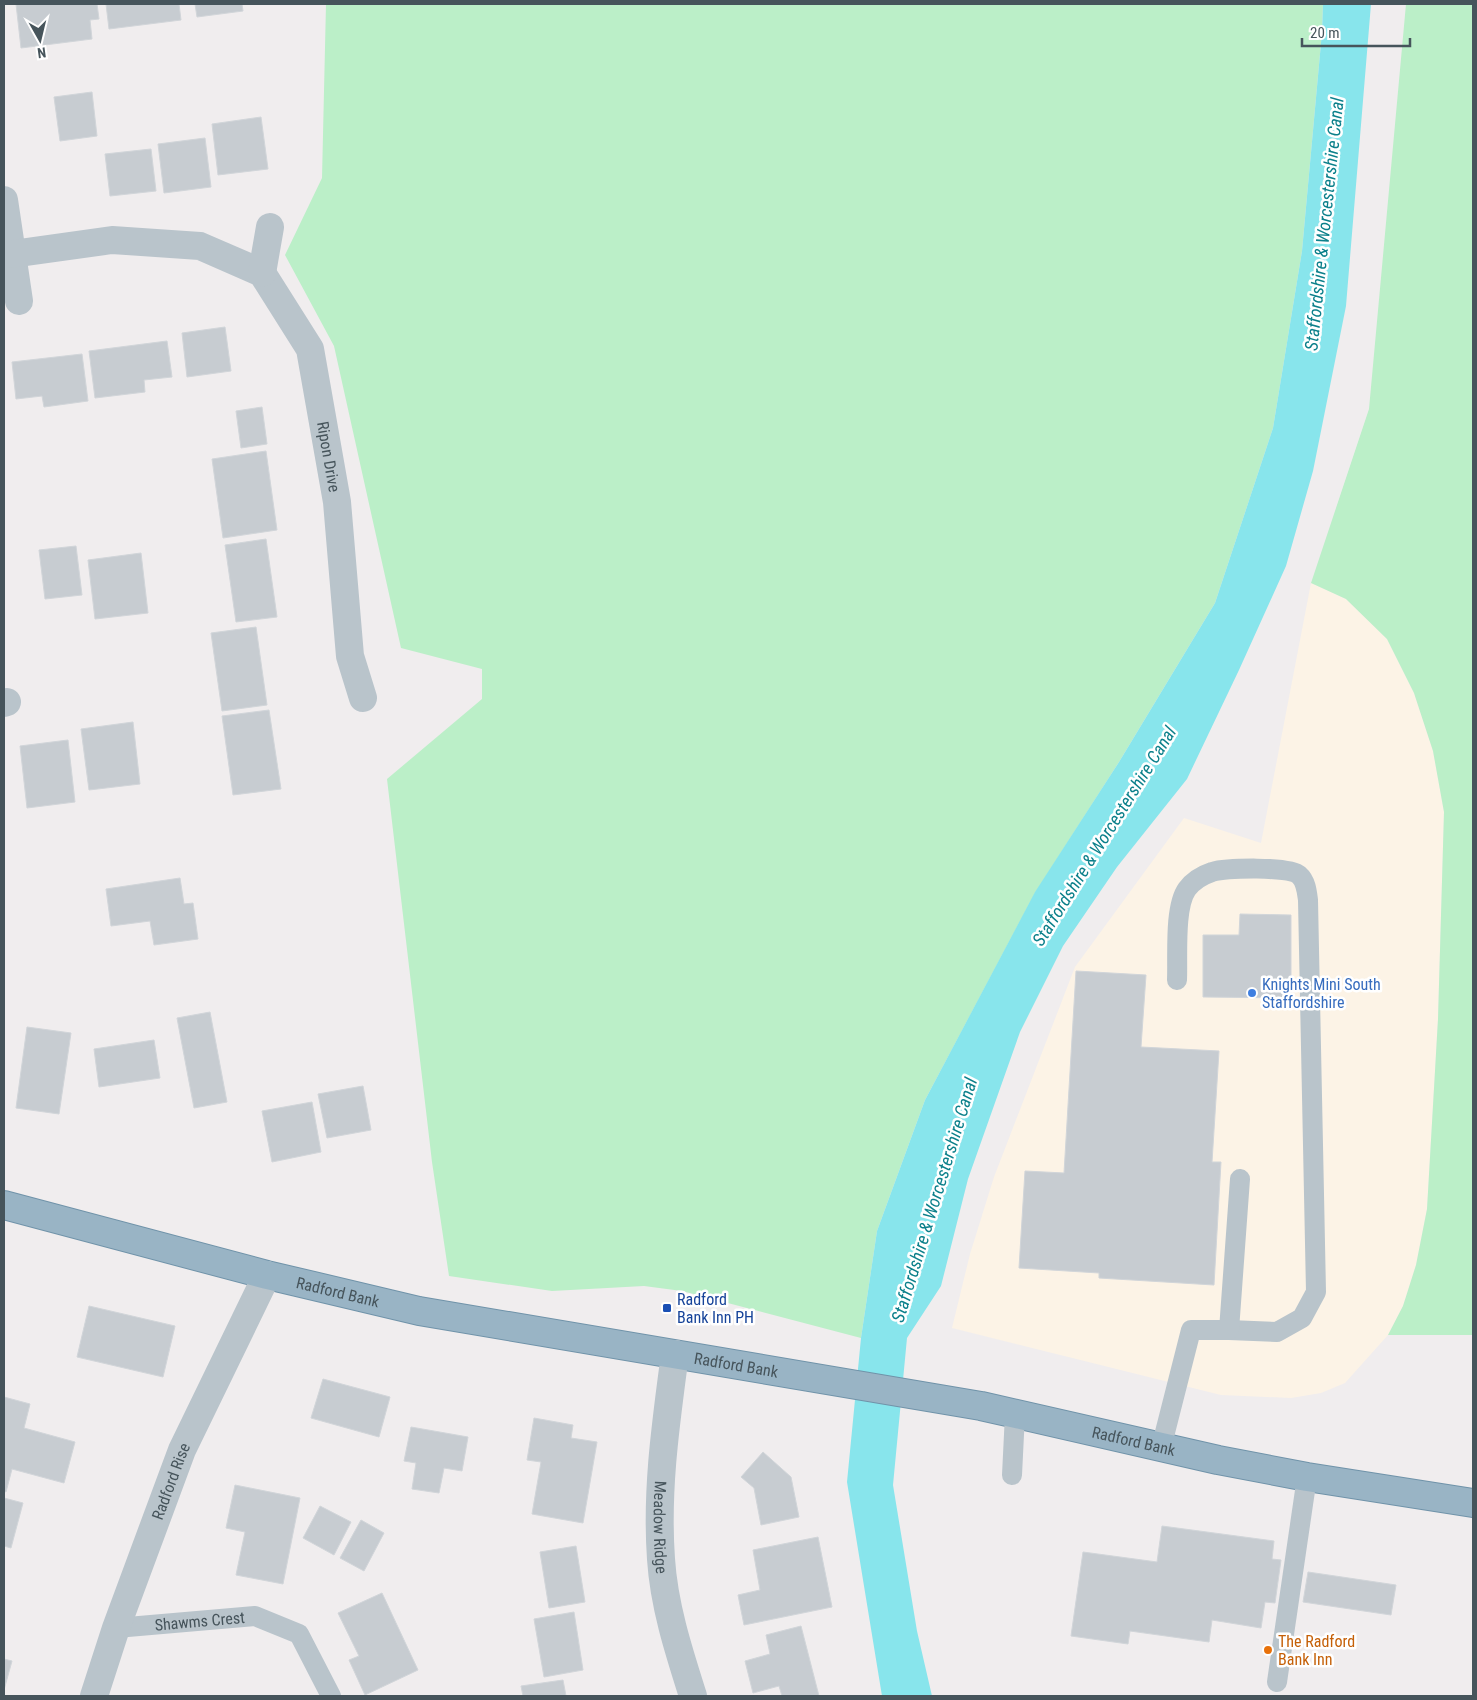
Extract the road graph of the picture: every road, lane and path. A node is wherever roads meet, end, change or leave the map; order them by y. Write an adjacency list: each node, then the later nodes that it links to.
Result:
1 (4, 200): 3 (street)
2 (270, 228): 4 (street)
3 (12, 254): 4 (street); 5 (street)
4 (262, 273): 6 (street, Ripon Drive)
5 (19, 301)
6 (363, 698)
7 (1177, 980): 11 (lane)
8 (1240, 1179): 11 (lane)
9 (4, 1205): 10 (highway, Radford Bank)
10 (267, 1274): 12 (highway, Radford Bank); 18 (street, Radford Rise)
11 (1229, 1330): 14 (lane)
12 (675, 1354): 13 (highway, Radford Bank); 22 (street, Meadow Ridge)
13 (1015, 1414): 14 (highway, Radford Bank); 15 (lane)
14 (1161, 1448): 16 (highway, Radford Bank)
15 (1012, 1475)
16 (1307, 1477): 17 (highway, Radford Bank); 19 (lane)
17 (1473, 1503)
18 (116, 1628): 20 (street, Radford Rise); 21 (lane, Shawms Crest)
19 (1277, 1682)
20 (94, 1696)
21 (331, 1696)
22 (693, 1696)

